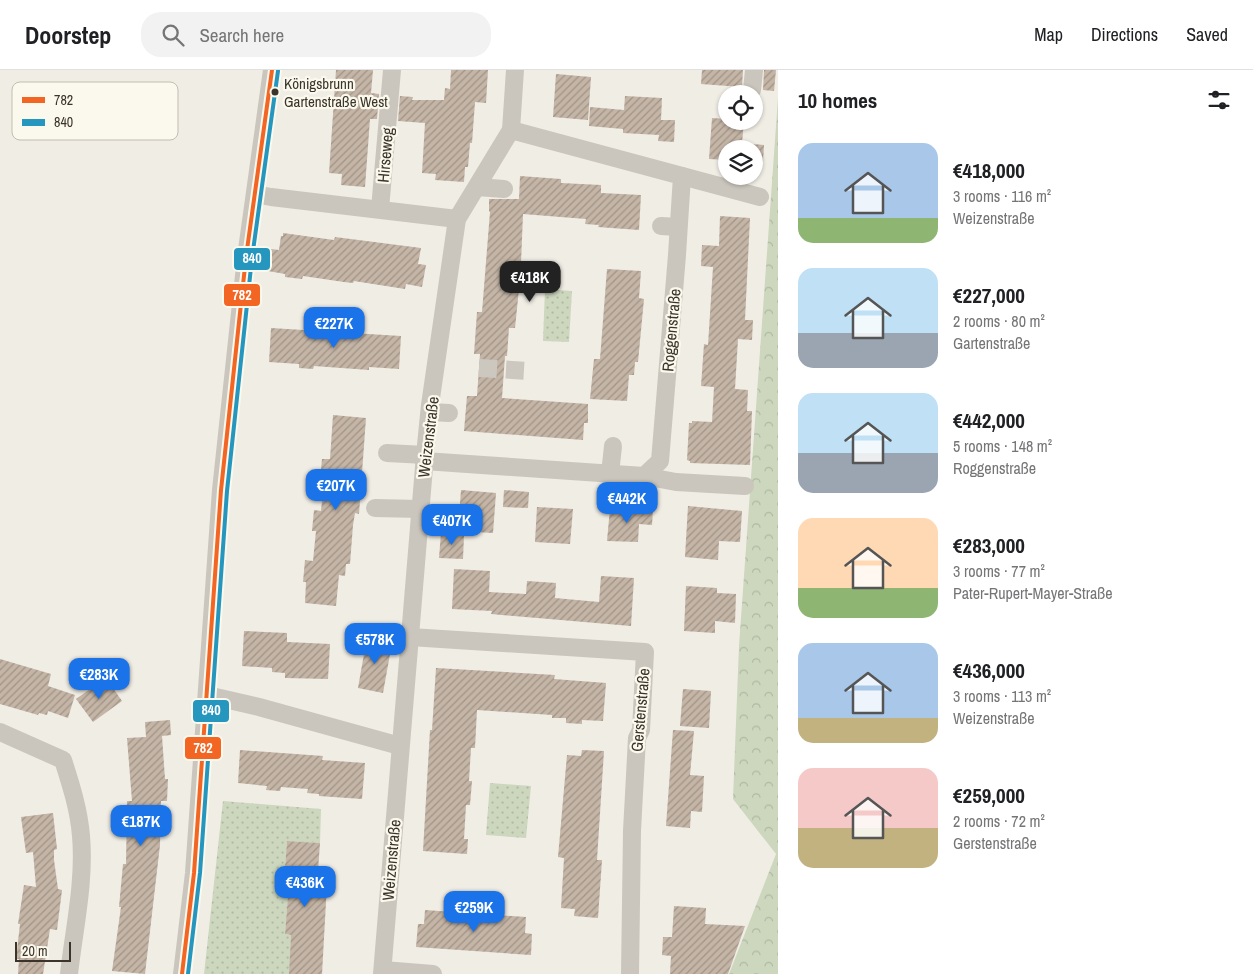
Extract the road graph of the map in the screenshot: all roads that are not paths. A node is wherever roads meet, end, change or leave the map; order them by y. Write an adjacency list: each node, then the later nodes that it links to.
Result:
1 (272, 70): 10 (street)
2 (392, 70): 12 (street, Hirseweg)
3 (515, 70): 6 (street, Weizenstraße)
4 (754, 70): 5 (street)
5 (752, 85)
6 (511, 130): 7 (street); 8 (street, Weizenstraße)
7 (682, 176): 11 (street); 20 (street, Roggenstraße)
8 (477, 187): 9 (street); 13 (street, Weizenstraße)
9 (504, 190)
10 (255, 194): 12 (street); 25 (street)
11 (760, 197)
12 (380, 209): 13 (street)
13 (457, 219): 14 (street, Weizenstraße)
14 (430, 412): 15 (street); 18 (street, Weizenstraße)
15 (449, 413)
16 (613, 446): 19 (street)
17 (386, 453): 18 (street)
18 (425, 458): 19 (street); 23 (street, Weizenstraße)
19 (610, 474): 20 (street)
20 (644, 476): 21 (street)
21 (745, 486)
22 (375, 508): 23 (street)
23 (420, 509): 24 (street, Weizenstraße)
24 (410, 637): 27 (street, Weizenstraße); 32 (street, Gerstenstraße)
25 (207, 695): 27 (street); 30 (street)
26 (0, 732): 29 (street)
27 (400, 746): 28 (street, Weizenstraße)
28 (382, 972): 31 (street)
29 (69, 974)
30 (182, 974)
31 (433, 974)
32 (630, 974)

